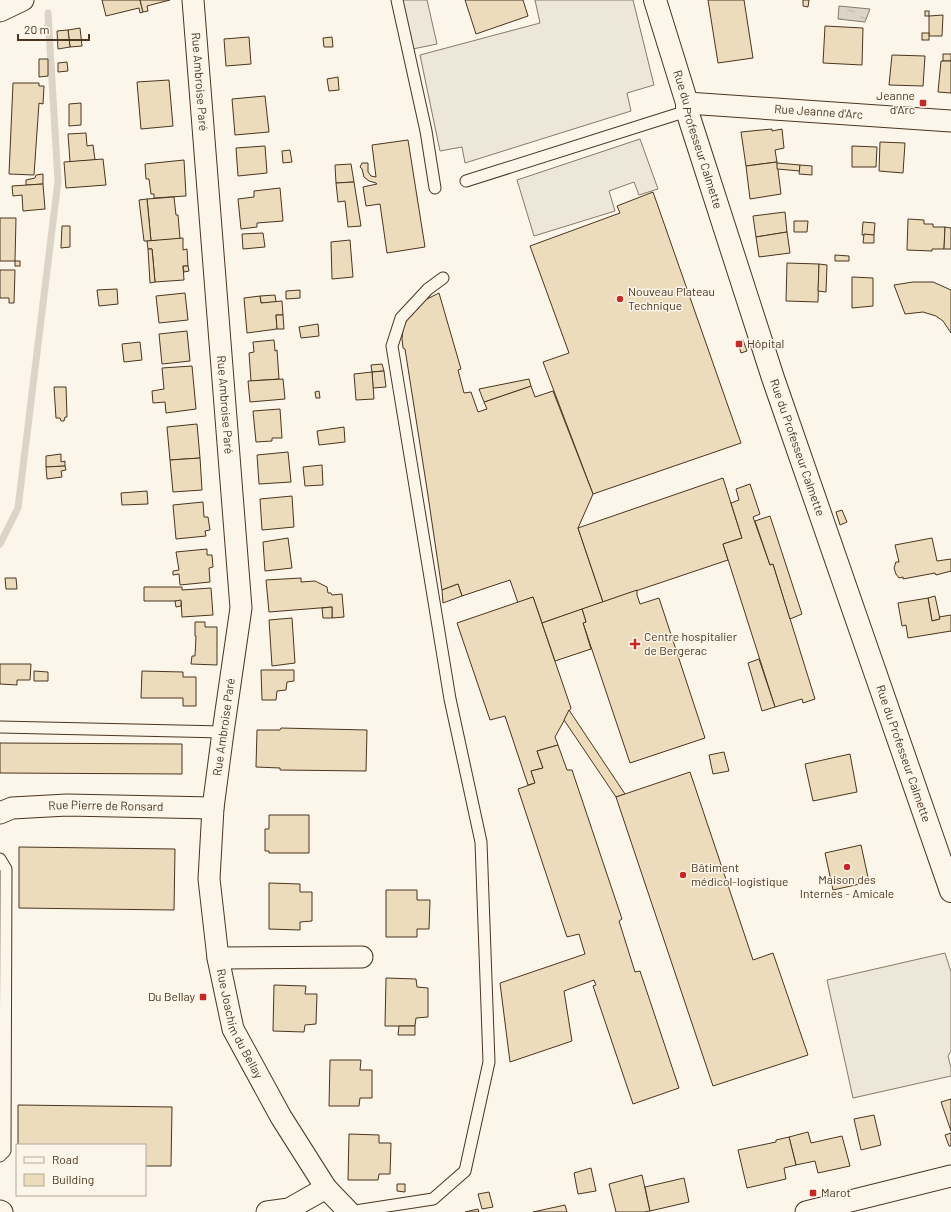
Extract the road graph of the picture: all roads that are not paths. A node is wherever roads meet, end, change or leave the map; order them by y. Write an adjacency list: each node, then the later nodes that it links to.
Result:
1 (23, 0): 5 (street)
2 (193, 0): 12 (street, Rue Ambroise Paré)
3 (397, 0): 9 (lane)
4 (655, 0): 6 (main road, Rue du Professeur Calmette)
5 (0, 11)
6 (687, 107): 7 (street, Rue Jeanne d'Arc); 8 (lane); 16 (main road, Rue du Professeur Calmette)
7 (951, 121)
8 (466, 181)
9 (435, 188)
10 (443, 278): 23 (lane)
11 (0, 727): 12 (lane)
12 (223, 732): 13 (street, Rue Ambroise Paré)
13 (213, 808): 14 (street, Rue Pierre de Ronsard); 18 (street, Rue Joachim du Bellay)
14 (0, 813)
15 (0, 859): 19 (lane)
16 (951, 890)
17 (362, 957): 18 (street)
18 (218, 958): 21 (street, Rue Joachim du Bellay)
19 (0, 1156)
20 (951, 1176): 24 (street)
21 (326, 1188): 22 (street); 23 (street, Rue Joachim du Bellay)
22 (267, 1212)
23 (349, 1212)
24 (806, 1212)

